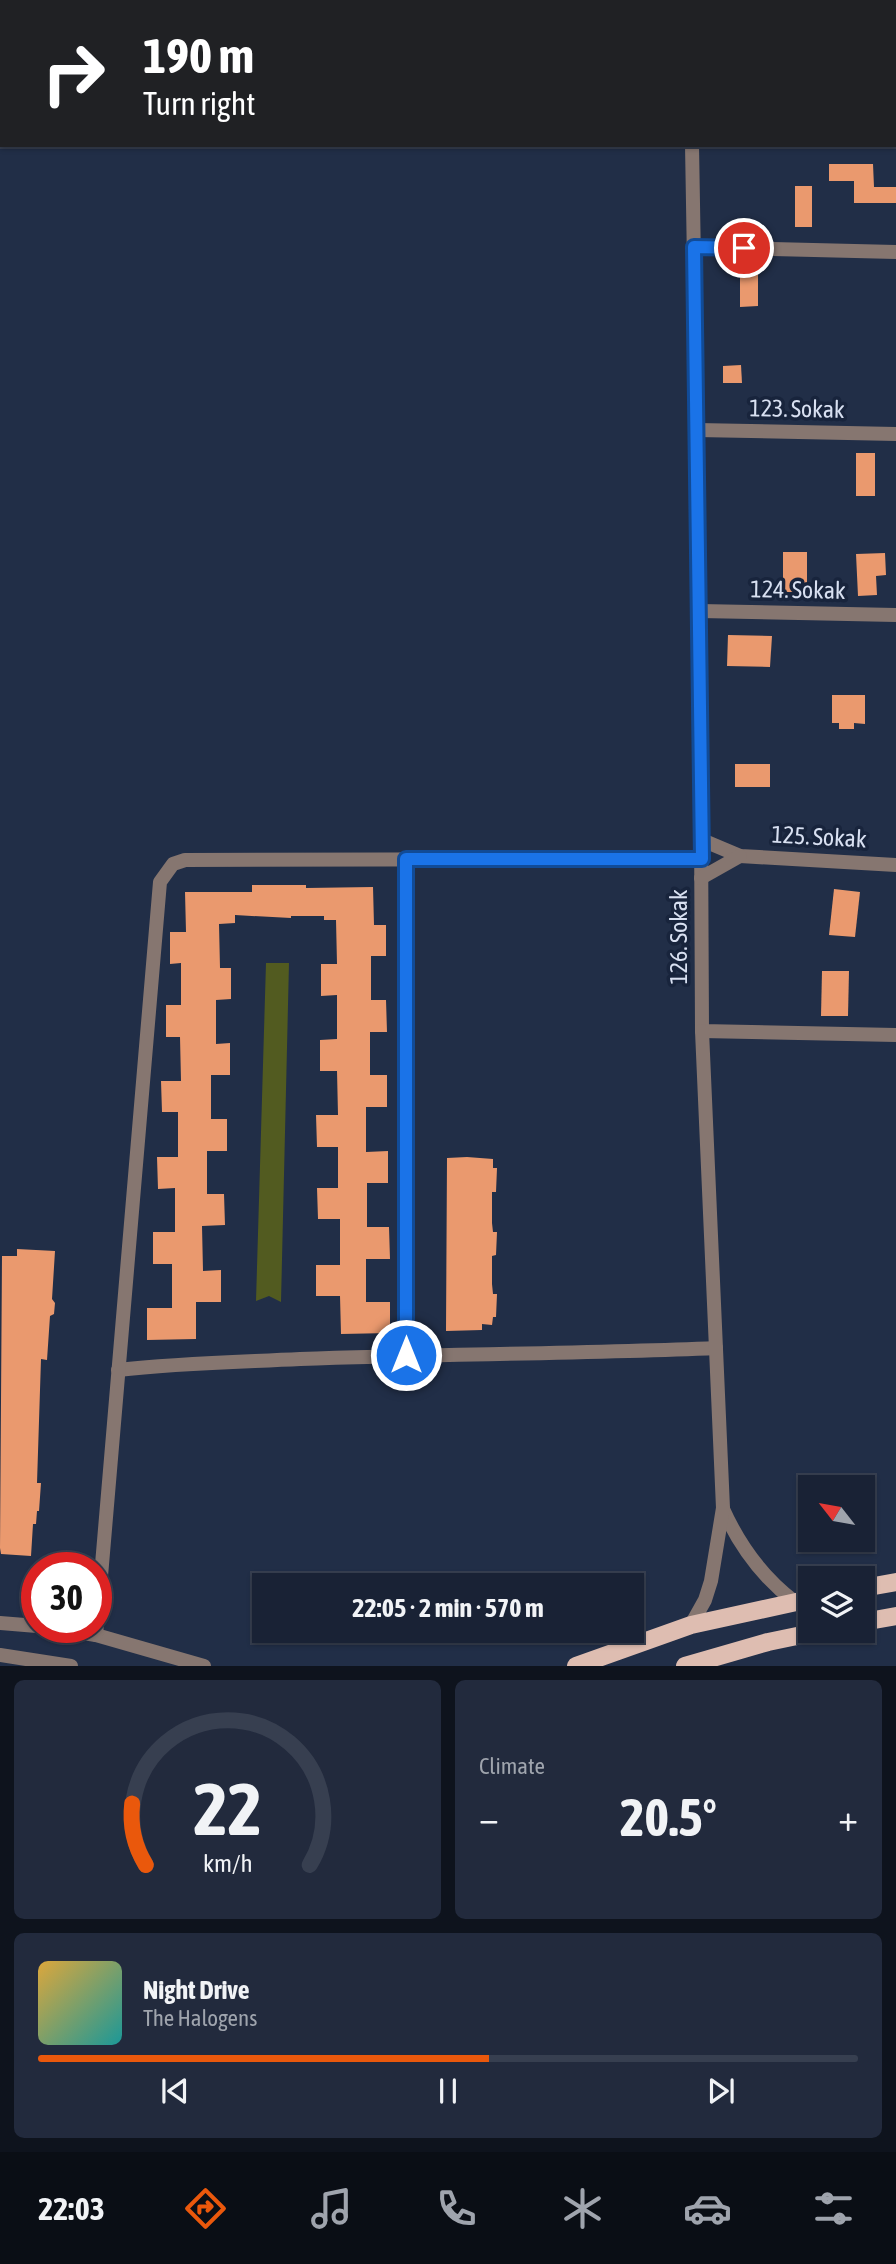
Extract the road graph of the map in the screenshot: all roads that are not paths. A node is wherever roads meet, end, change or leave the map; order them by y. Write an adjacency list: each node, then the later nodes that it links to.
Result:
1 (692, 147): 2 (street, 126. Sokak)
2 (694, 247): 3 (street); 4 (street, 126. Sokak)
3 (896, 252)
4 (696, 430): 5 (street, 123. Sokak); 6 (street, 126. Sokak)
5 (896, 434)
6 (700, 611): 7 (street, 124. Sokak); 8 (street, 126. Sokak)
7 (896, 615)
8 (702, 840): 9 (street, 125. Sokak); 11 (street, 126. Sokak)
9 (740, 856): 12 (street, 125. Sokak); 13 (street, 125. Sokak)
10 (406, 859): 11 (street); 17 (street); 18 (street)
11 (702, 859): 13 (street, 126. Sokak)
12 (896, 865)
13 (701, 878): 14 (street, 126. Sokak)
14 (702, 1031): 15 (street); 16 (street, 126. Sokak)
15 (896, 1035)
16 (716, 1348): 17 (street); 19 (street, 126. Sokak)
17 (406, 1355): 18 (street)
18 (118, 1370): 20 (street)
19 (723, 1507): 23 (street); 29 (street)
20 (103, 1552)
21 (896, 1581): 22 (main road)
22 (875, 1585)
23 (798, 1599)
24 (798, 1602): 29 (main road)
25 (896, 1616): 26 (main road)
26 (875, 1620)
27 (0, 1623): 28 (street)
28 (21, 1625)
29 (691, 1625): 35 (main road)
30 (798, 1636): 36 (main road)
31 (112, 1639): 34 (street)
32 (0, 1655): 33 (street)
33 (71, 1665)
34 (204, 1665)
35 (576, 1665)
36 (685, 1665)

